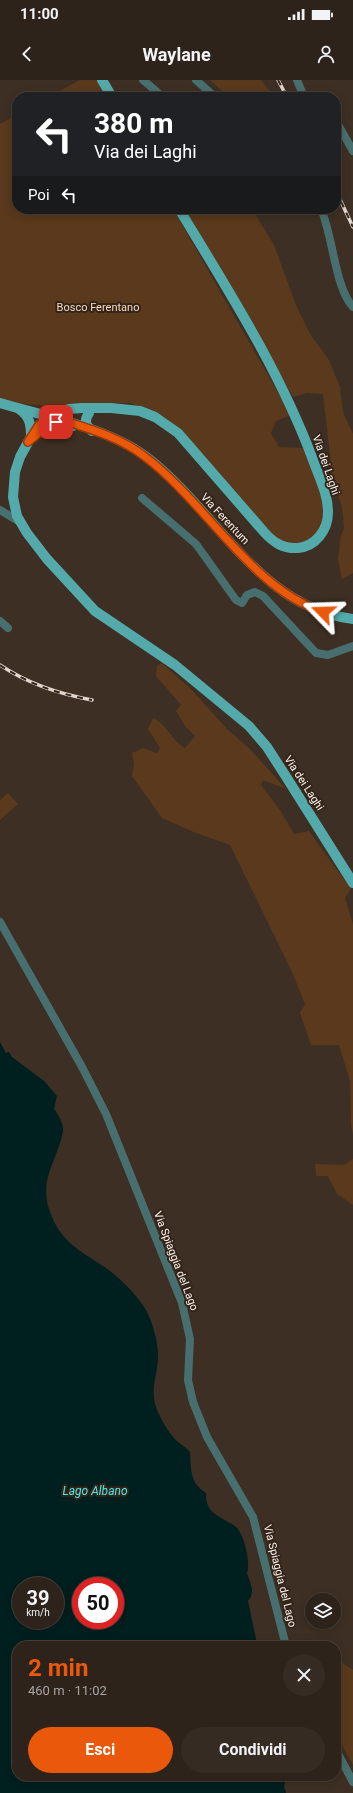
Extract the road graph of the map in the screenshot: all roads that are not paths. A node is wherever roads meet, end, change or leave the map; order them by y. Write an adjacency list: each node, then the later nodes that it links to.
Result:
1 (102, 80): 5 (main road)
2 (143, 80): 6 (street)
3 (196, 80): 7 (street)
4 (297, 80): 8 (street)
5 (109, 92)
6 (157, 92)
7 (209, 92)
8 (302, 92)
9 (341, 130): 10 (street)
10 (353, 151)
11 (182, 214): 15 (main road, Via dei Laghi)
12 (323, 214): 13 (street)
13 (353, 307)
14 (0, 403): 16 (main road)
15 (111, 408): 17 (main road, Via dei Laghi); 18 (main road, Via dei Laghi)
16 (19, 409): 17 (main road); 19 (main road, Via Ferentum); 24 (main road)
17 (69, 409): 19 (main road, Via dei Laghi)
18 (88, 413): 20 (main road, Via dei Laghi); 22 (main road)
19 (50, 416): 20 (main road, Via Ferentum); 24 (main road, Via dei Laghi)
20 (60, 420): 21 (main road, Via Ferentum); 23 (main road, Via dei Laghi)
21 (79, 426): 22 (main road, Via Ferentum); 23 (main road)
22 (92, 431): 28 (main road, Via Ferentum)
23 (40, 432): 24 (main road, Via dei Laghi)
24 (29, 440): 27 (main road, Via dei Laghi)
25 (142, 498): 31 (street)
26 (0, 510): 27 (street)
27 (20, 522): 32 (main road, Via dei Laghi)
28 (353, 619)
29 (0, 622): 30 (street)
30 (8, 628)
31 (353, 646)
32 (353, 883)
33 (0, 922): 34 (street, Via Spiaggia del Lago)
34 (285, 1641)
35 (341, 1759): 36 (street)
36 (353, 1782)

